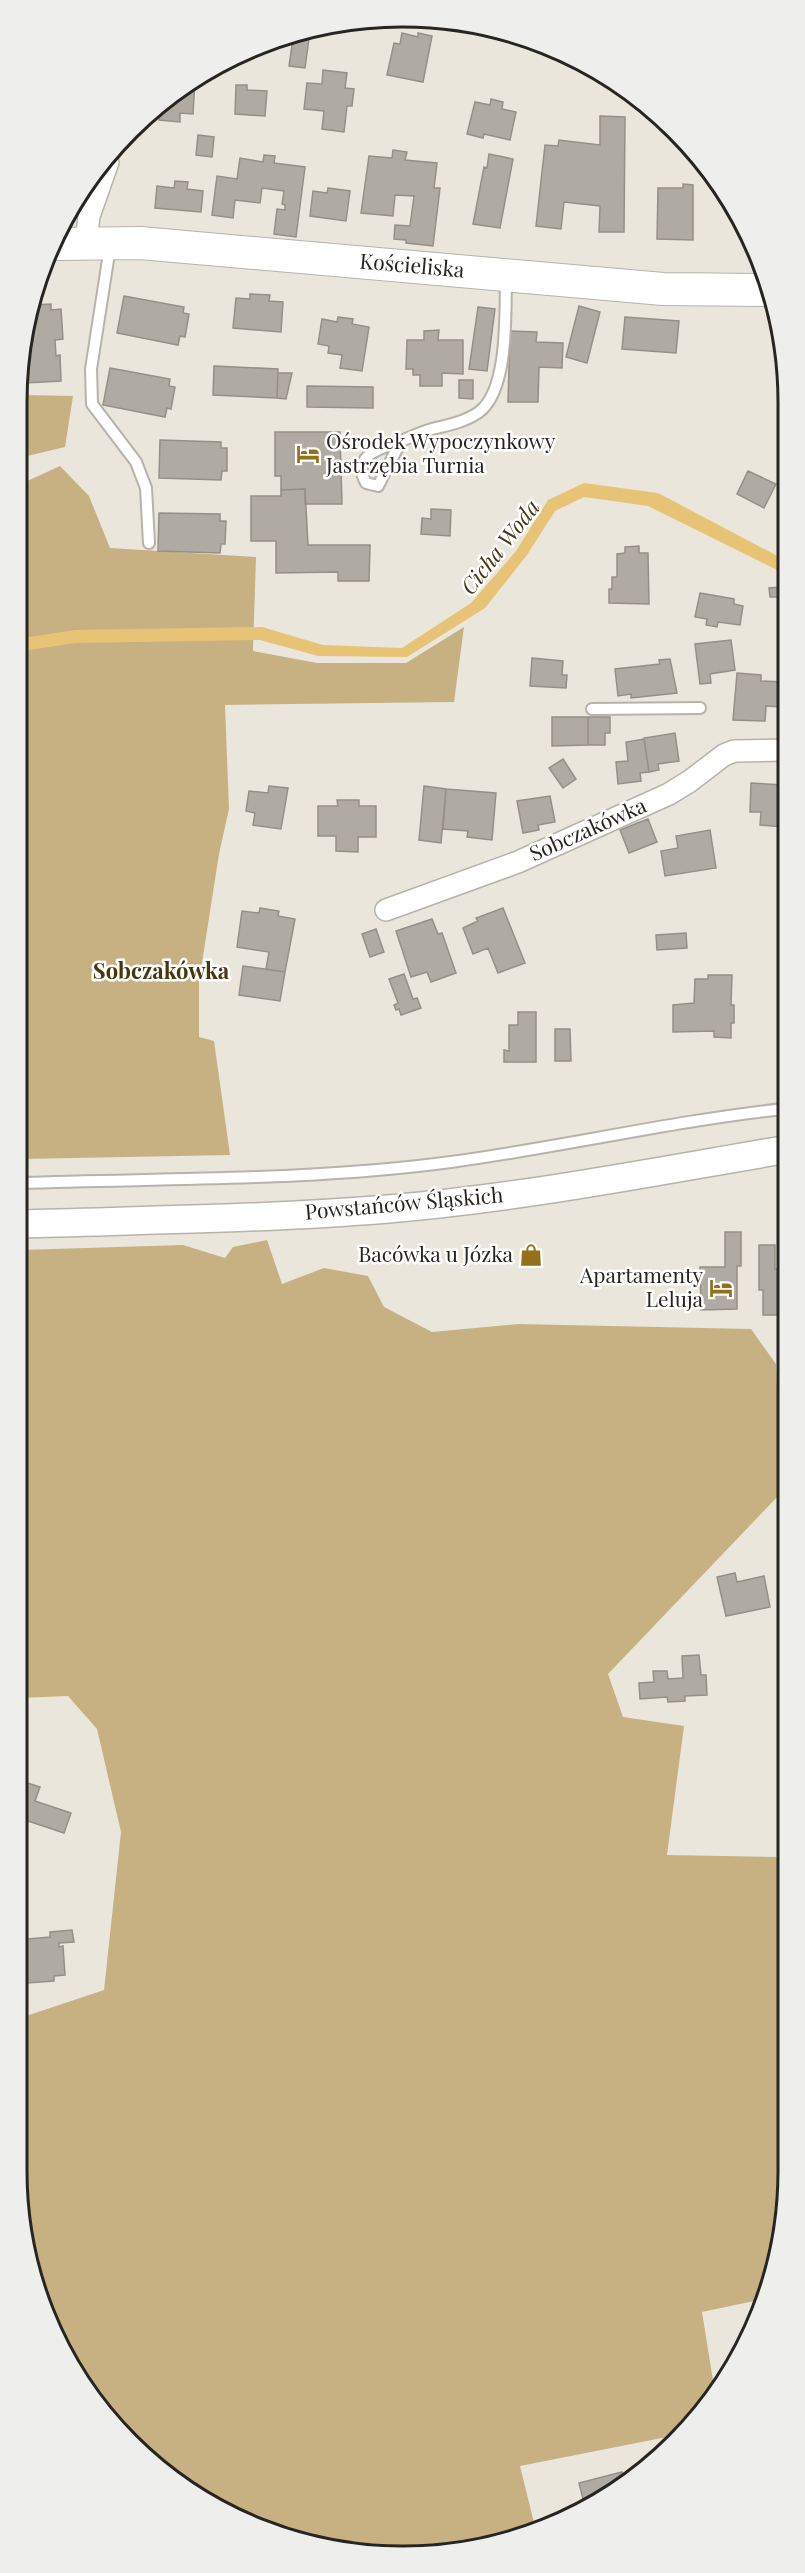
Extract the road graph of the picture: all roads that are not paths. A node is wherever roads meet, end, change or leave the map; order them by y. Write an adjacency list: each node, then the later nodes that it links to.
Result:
1 (103, 177): 2 (street)
2 (85, 243): 3 (main road, Kościeliska); 6 (lane)
3 (506, 275): 4 (main road, Kościeliska); 5 (lane)
4 (760, 290)
5 (401, 441)
6 (149, 543)
7 (700, 708): 8 (lane)
8 (592, 709)
9 (778, 750): 10 (street, Sobczakówka)
10 (386, 910)
11 (778, 1110): 13 (lane)
12 (778, 1151): 14 (street, Powstańców Śląskich)
13 (27, 1183)
14 (27, 1224)

